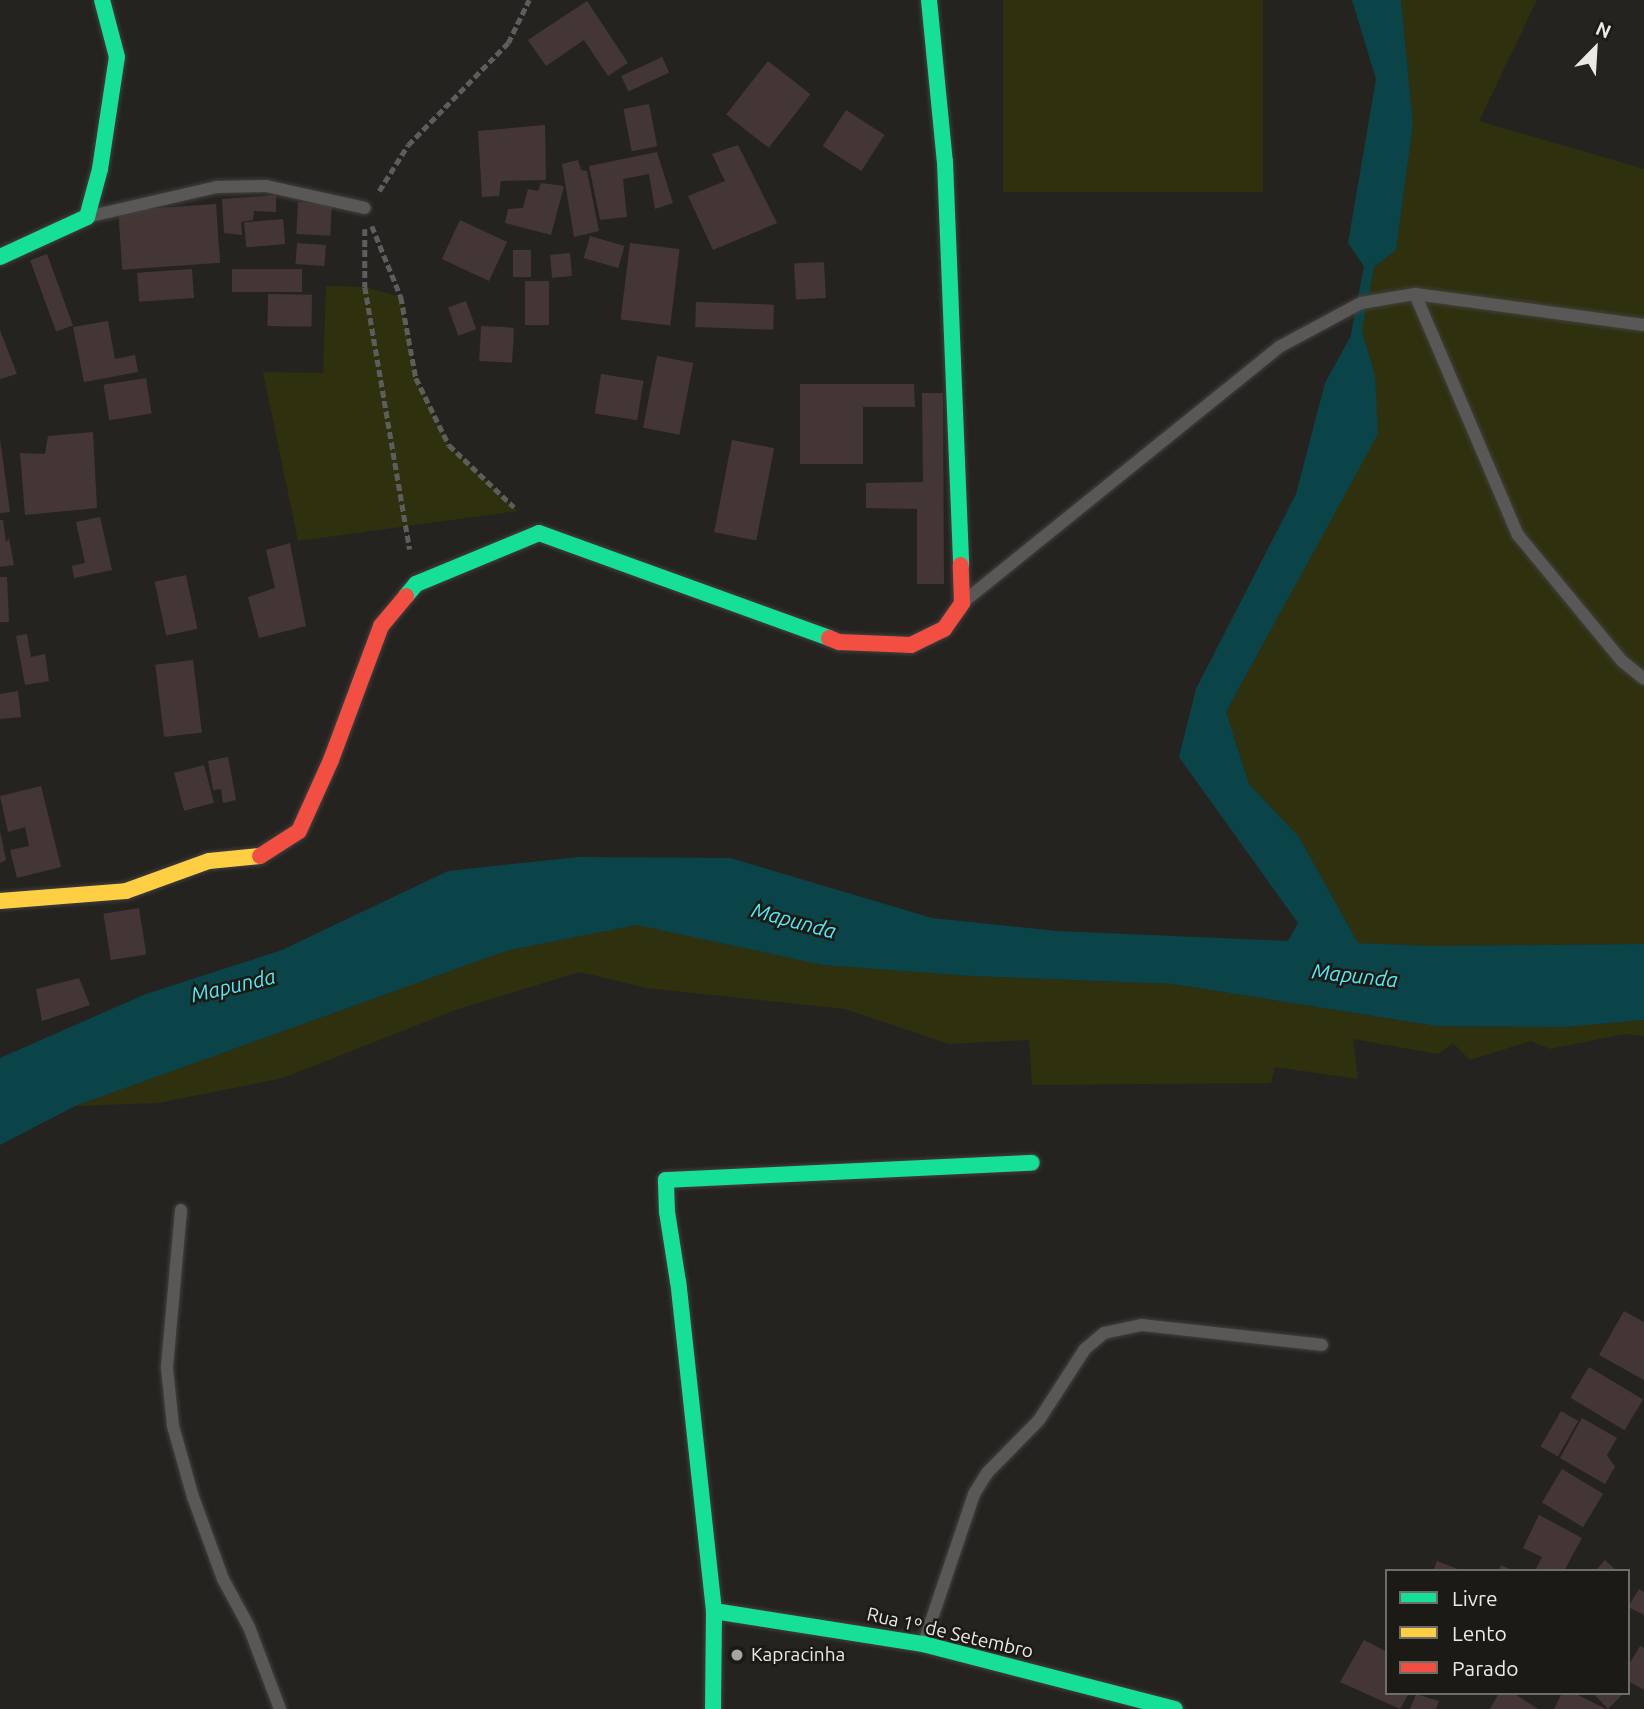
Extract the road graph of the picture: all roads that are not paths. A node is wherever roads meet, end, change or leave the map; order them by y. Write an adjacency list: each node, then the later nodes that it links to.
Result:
1 (102, 0): 4 (street)
2 (929, 0): 8 (street)
3 (365, 208): 4 (lane)
4 (87, 217): 5 (street)
5 (0, 257)
6 (1415, 294): 7 (lane); 8 (lane); 9 (lane)
7 (1644, 325)
8 (962, 603): 10 (street)
9 (1644, 678)
10 (0, 901)
11 (1032, 1163): 14 (street)
12 (181, 1210): 16 (lane)
13 (1322, 1345): 15 (lane)
14 (714, 1611): 15 (street, Rua 1º de Setembro); 17 (street)
15 (923, 1644): 18 (street, Rua 1º de Setembro)
16 (280, 1709)
17 (713, 1709)
18 (1175, 1709)

